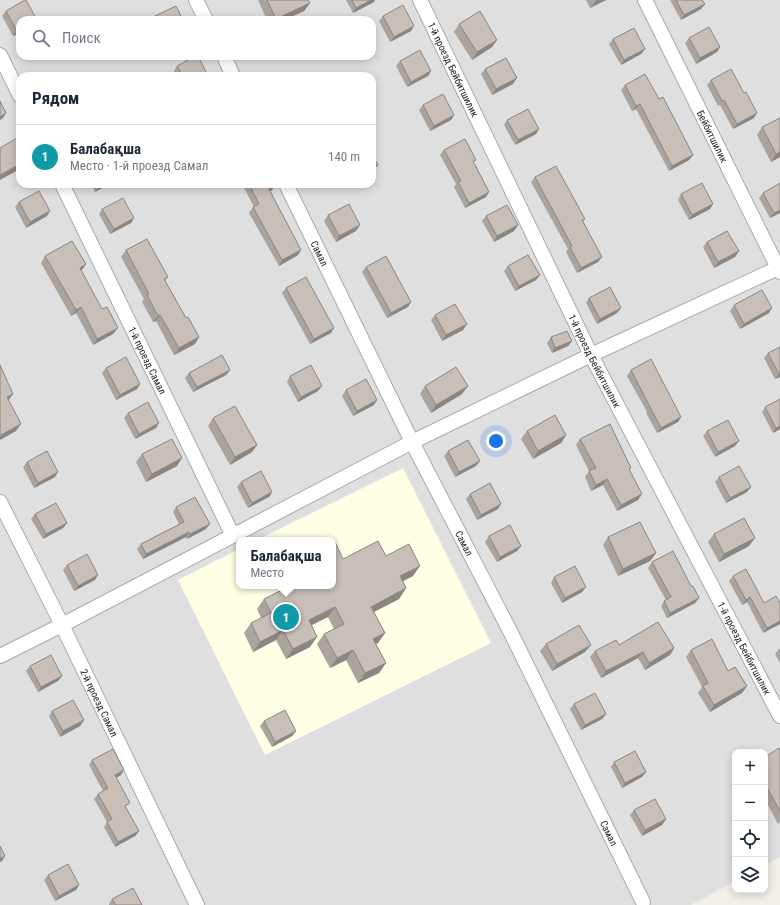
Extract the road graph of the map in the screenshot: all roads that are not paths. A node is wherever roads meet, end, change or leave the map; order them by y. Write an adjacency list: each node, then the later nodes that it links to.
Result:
1 (196, 0): 4 (street)
2 (420, 0): 12 (street, 1-й проезд Бейбитшилик)
3 (646, 0): 11 (street, Бейбитшилик)
4 (204, 16)
5 (0, 55): 8 (street)
6 (226, 60): 7 (street)
7 (231, 72)
8 (16, 88)
9 (64, 188): 15 (street, 1-й проезд Самал)
10 (288, 188): 13 (street, Самал)
11 (779, 269): 12 (street)
12 (591, 355): 13 (street); 18 (street, 1-й проезд Бейбитшилик)
13 (412, 442): 15 (street); 19 (street, Самал)
14 (0, 502): 16 (street, 2-й проезд Самал)
15 (233, 536): 16 (street)
16 (62, 625): 17 (street); 20 (street, 2-й проезд Самал)
17 (0, 656)
18 (780, 716)
19 (643, 902)
20 (197, 905)

